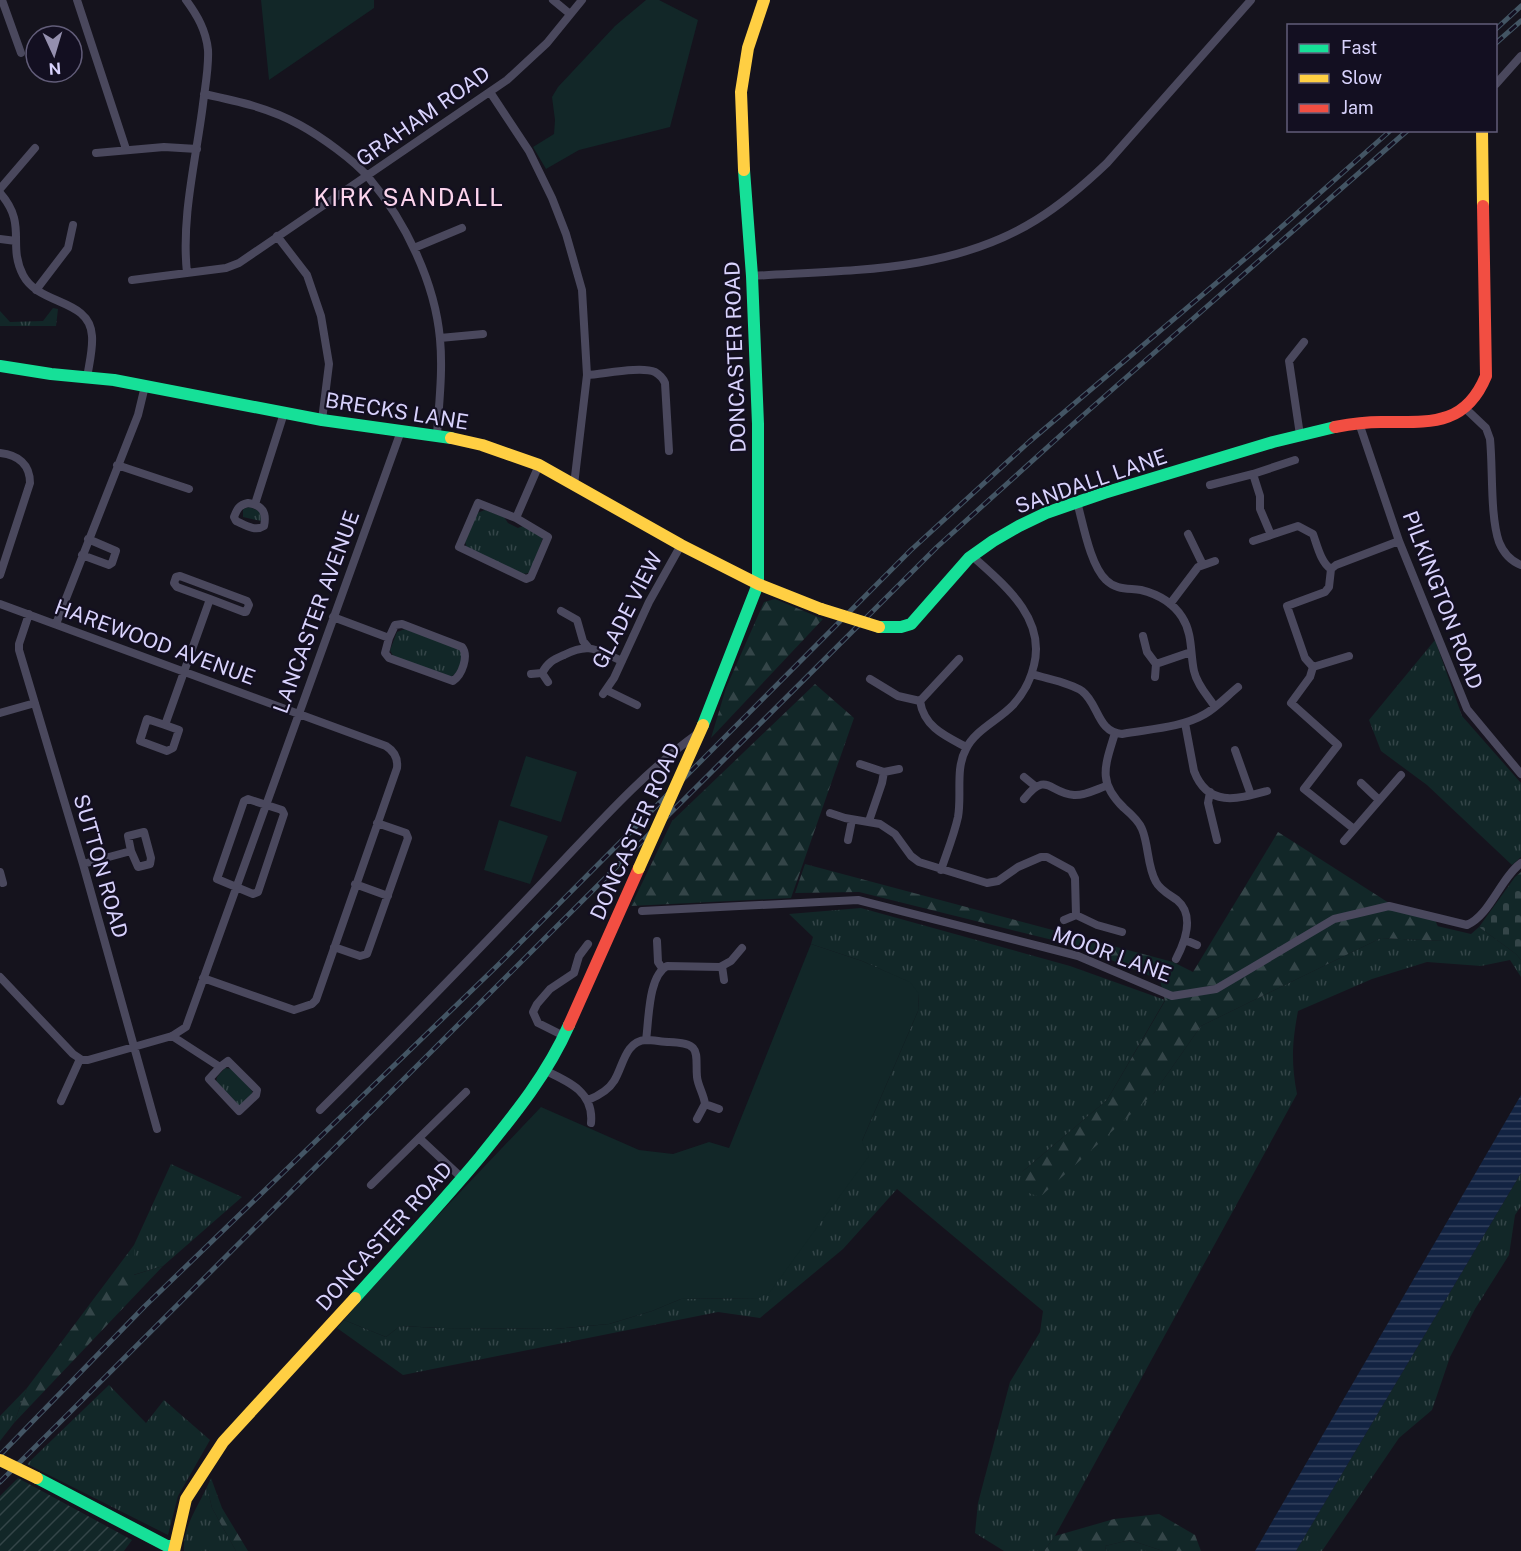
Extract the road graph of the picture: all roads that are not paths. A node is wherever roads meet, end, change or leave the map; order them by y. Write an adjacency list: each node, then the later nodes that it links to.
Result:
1 (2, 0): 9 (street)
2 (78, 0): 16 (street)
3 (186, 0): 13 (street)
4 (552, 0): 8 (street)
5 (582, 0): 8 (street, GRAHAM ROAD)
6 (764, 0): 28 (street, DONCASTER ROAD)
7 (1251, 0): 28 (street)
8 (570, 14): 12 (street, GRAHAM ROAD)
9 (21, 53)
10 (1521, 56): 11 (street)
11 (1497, 83)
12 (490, 92): 19 (street, GRAHAM ROAD); 35 (street)
13 (204, 94): 17 (street); 19 (street)
14 (1482, 132): 38 (street)
15 (35, 148): 20 (street)
16 (126, 149): 17 (street); 18 (street)
17 (197, 149): 27 (street)
18 (96, 153)
19 (367, 176): 23 (street, GRAHAM ROAD); 26 (street)
20 (0, 191): 25 (street)
21 (74, 225): 30 (street)
22 (462, 228): 26 (street)
23 (277, 236): 27 (street, GRAHAM ROAD); 40 (street)
24 (0, 239): 25 (street)
25 (16, 242): 30 (street)
26 (414, 248): 32 (street)
27 (187, 273): 29 (street, GRAHAM ROAD)
28 (752, 276): 70 (street, DONCASTER ROAD)
29 (132, 280)
30 (36, 290): 36 (street)
31 (483, 334): 32 (street)
32 (440, 338): 43 (street)
33 (1304, 342): 44 (street)
34 (0, 366): 36 (street, BRECKS LANE)
35 (587, 375): 45 (street); 51 (street)
36 (87, 378): 37 (street, BRECKS LANE)
37 (145, 386): 39 (street, BRECKS LANE); 48 (street)
38 (1466, 409): 41 (street, SANDALL LANE); 67 (street)
39 (284, 413): 40 (street, BRECKS LANE); 55 (street)
40 (322, 420): 42 (street, BRECKS LANE)
41 (1359, 423): 44 (street, SANDALL LANE); 61 (street, PILKINGTON ROAD)
42 (401, 431): 43 (street, BRECKS LANE); 76 (street, LANCASTER AVENUE)
43 (437, 435): 49 (street, BRECKS LANE)
44 (1300, 435): 54 (street, SANDALL LANE)
45 (669, 451)
46 (0, 453): 69 (street)
47 (1295, 460): 50 (street)
48 (117, 465): 53 (street); 59 (street)
49 (539, 465): 51 (street, BRECKS LANE); 56 (street)
50 (1253, 474): 52 (street); 58 (street)
51 (574, 485): 62 (street, BRECKS LANE)
52 (1210, 485)
53 (189, 489)
54 (1077, 502): 64 (street, SANDALL LANE); 73 (street)
55 (255, 504)
56 (516, 518): 56 (street)
57 (1188, 534): 66 (street)
58 (1271, 535): 60 (street); 68 (street)
59 (88, 539): 63 (street); 63 (street)
60 (1253, 541)
61 (1399, 541): 68 (street); 111 (street, PILKINGTON ROAD)
62 (681, 545): 70 (street, BRECKS LANE); 84 (street, GLADE VIEW)
63 (82, 555): 77 (street)
64 (972, 555): 70 (street, SANDALL LANE, bridge); 90 (street)
65 (1215, 561): 66 (street)
66 (1203, 565): 73 (street)
67 (1521, 565)
68 (1331, 569): 86 (street)
69 (0, 575)
70 (758, 585): 103 (street, DONCASTER ROAD)
71 (210, 599): 71 (street); 87 (street)
72 (0, 604): 75 (street, HAREWOOD AVENUE)
73 (1170, 604): 81 (street)
74 (561, 611): 80 (street)
75 (29, 614): 77 (street, HAREWOOD AVENUE); 96 (street, SUTTON ROAD)
76 (333, 617): 79 (street); 100 (street, LANCASTER AVENUE)
77 (56, 624): 87 (street, HAREWOOD AVENUE)
78 (1143, 636): 85 (street)
79 (389, 638): 79 (street)
80 (588, 647): 84 (street); 88 (street)
81 (1191, 652): 85 (street); 98 (street)
82 (1349, 656): 86 (street)
83 (959, 659): 95 (street)
84 (622, 661): 97 (street, GLADE VIEW)
85 (1156, 664): 91 (street)
86 (1313, 667): 126 (street)
87 (184, 672): 100 (street, HAREWOOD AVENUE); 102 (street)
88 (542, 673): 89 (street); 93 (street)
89 (531, 674)
90 (1032, 674): 104 (street); 105 (street)
91 (1155, 677)
92 (870, 679): 95 (street)
93 (548, 682)
94 (1238, 687): 98 (street)
95 (920, 701): 105 (street)
96 (35, 703): 99 (street); 132 (street, SUTTON ROAD)
97 (637, 705)
98 (1215, 707): 101 (street)
99 (0, 712)
100 (298, 714): 121 (street, LANCASTER AVENUE); 125 (street, HAREWOOD AVENUE)
101 (1185, 723): 104 (street); 117 (street)
102 (165, 724): 102 (street)
103 (701, 729): 156 (street, DONCASTER ROAD, bridge); 167 (street)
104 (1115, 733): 115 (street)
105 (966, 747): 133 (street)
106 (1235, 750): 118 (street)
107 (860, 764): 109 (street)
108 (899, 769): 109 (street)
109 (884, 772): 124 (street)
110 (1401, 774): 120 (street)
111 (1521, 774)
112 (1024, 777): 114 (street)
113 (1361, 783): 120 (street)
114 (1035, 786): 115 (street); 119 (street)
115 (1107, 786): 143 (street)
116 (1267, 791): 118 (street)
117 (1210, 792): 118 (street); 128 (street)
118 (1251, 795)
119 (1024, 799)
120 (1379, 800): 126 (street)
121 (266, 805): 137 (street, LANCASTER AVENUE); 137 (street); 137 (street)
122 (830, 813): 123 (street)
123 (852, 820): 124 (street); 127 (street)
124 (869, 821): 133 (street)
125 (377, 823): 136 (street, HAREWOOD AVENUE); 138 (street)
126 (1354, 830): 129 (street)
127 (848, 840)
128 (1217, 840)
129 (1344, 841)
130 (131, 851): 132 (street)
131 (1521, 863): 139 (street, MOOR LANE)
132 (83, 864): 158 (street, SUTTON ROAD)
133 (941, 870): 140 (street)
134 (0, 872): 135 (street)
135 (3, 883)
136 (355, 884): 138 (street); 147 (street, HAREWOOD AVENUE)
137 (236, 887): 153 (street, LANCASTER AVENUE)
138 (388, 896): 147 (street)
139 (642, 911)
140 (1076, 915): 141 (street); 142 (street)
141 (1064, 920)
142 (1122, 932)
143 (1185, 940): 146 (street); 149 (street)
144 (657, 941): 151 (street)
145 (588, 944): 156 (street)
146 (1197, 945)
147 (334, 947): 153 (street, HAREWOOD AVENUE)
148 (742, 948): 150 (street)
149 (1176, 959)
150 (722, 966): 151 (street); 154 (street)
151 (662, 968): 157 (street)
152 (0, 977): 159 (street)
153 (203, 978): 155 (street, LANCASTER AVENUE)
154 (724, 980)
155 (172, 1036): 158 (street); 160 (street)
156 (564, 1036): 161 (street, DONCASTER ROAD)
157 (646, 1040): 163 (street); 165 (street)
158 (134, 1047): 159 (street); 170 (street, SUTTON ROAD)
159 (77, 1056): 164 (street)
160 (220, 1067): 160 (street)
161 (546, 1071): 163 (street); 172 (street, DONCASTER ROAD)
162 (466, 1092): 171 (street)
163 (588, 1100): 169 (street)
164 (61, 1101)
165 (705, 1104): 166 (street); 168 (street)
166 (719, 1109)
167 (320, 1110)
168 (697, 1119)
169 (591, 1123)
170 (157, 1129)
171 (419, 1138): 172 (street); 173 (street)
172 (462, 1178): 175 (street, DONCASTER ROAD)
173 (371, 1185)
174 (0, 1460): 175 (street, bridge)
175 (174, 1549)

